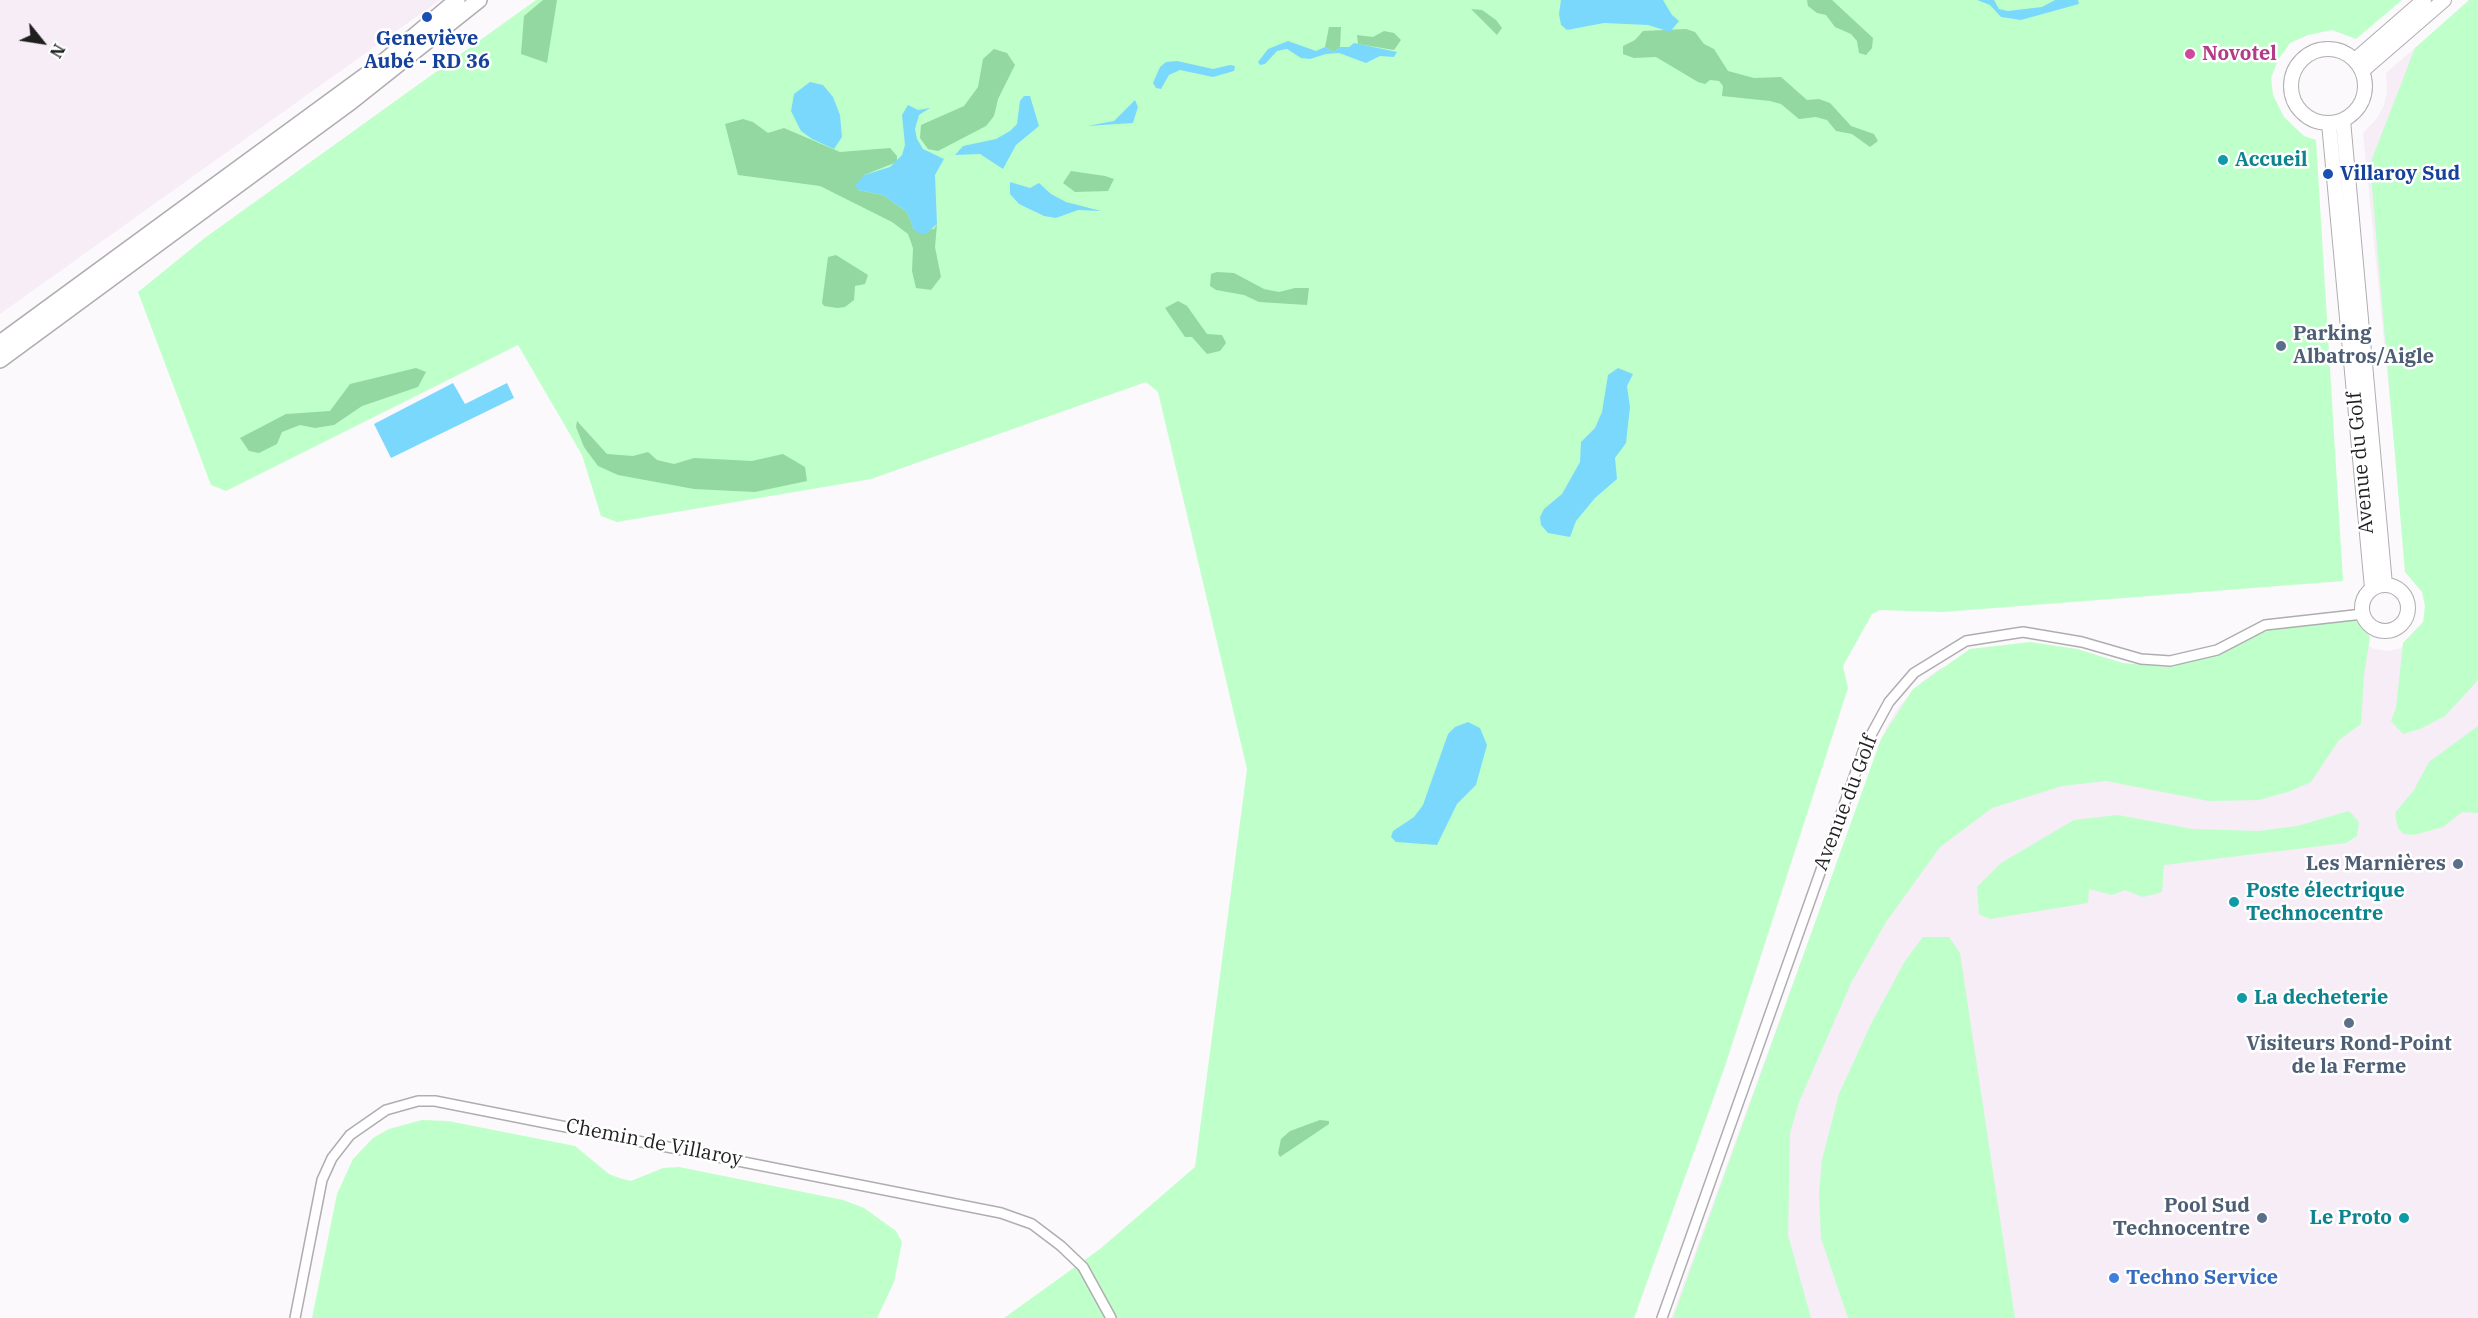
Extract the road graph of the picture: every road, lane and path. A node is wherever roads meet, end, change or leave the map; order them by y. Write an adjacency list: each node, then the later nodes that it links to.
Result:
1 (457, 0): 7 (main road)
2 (479, 0): 8 (main road)
3 (2424, 0): 5 (street)
4 (2444, 0): 5 (street)
5 (2358, 66): 6 (street); 6 (street)
6 (2336, 122): 9 (street, Avenue du Golf)
7 (0, 343)
8 (0, 360)
9 (2379, 587): 10 (street, Avenue du Golf); 10 (street)
10 (2363, 614): 13 (street, Avenue du Golf)
11 (295, 1318): 12 (street, Chemin de Villaroy)
12 (1111, 1318)
13 (1662, 1318)

